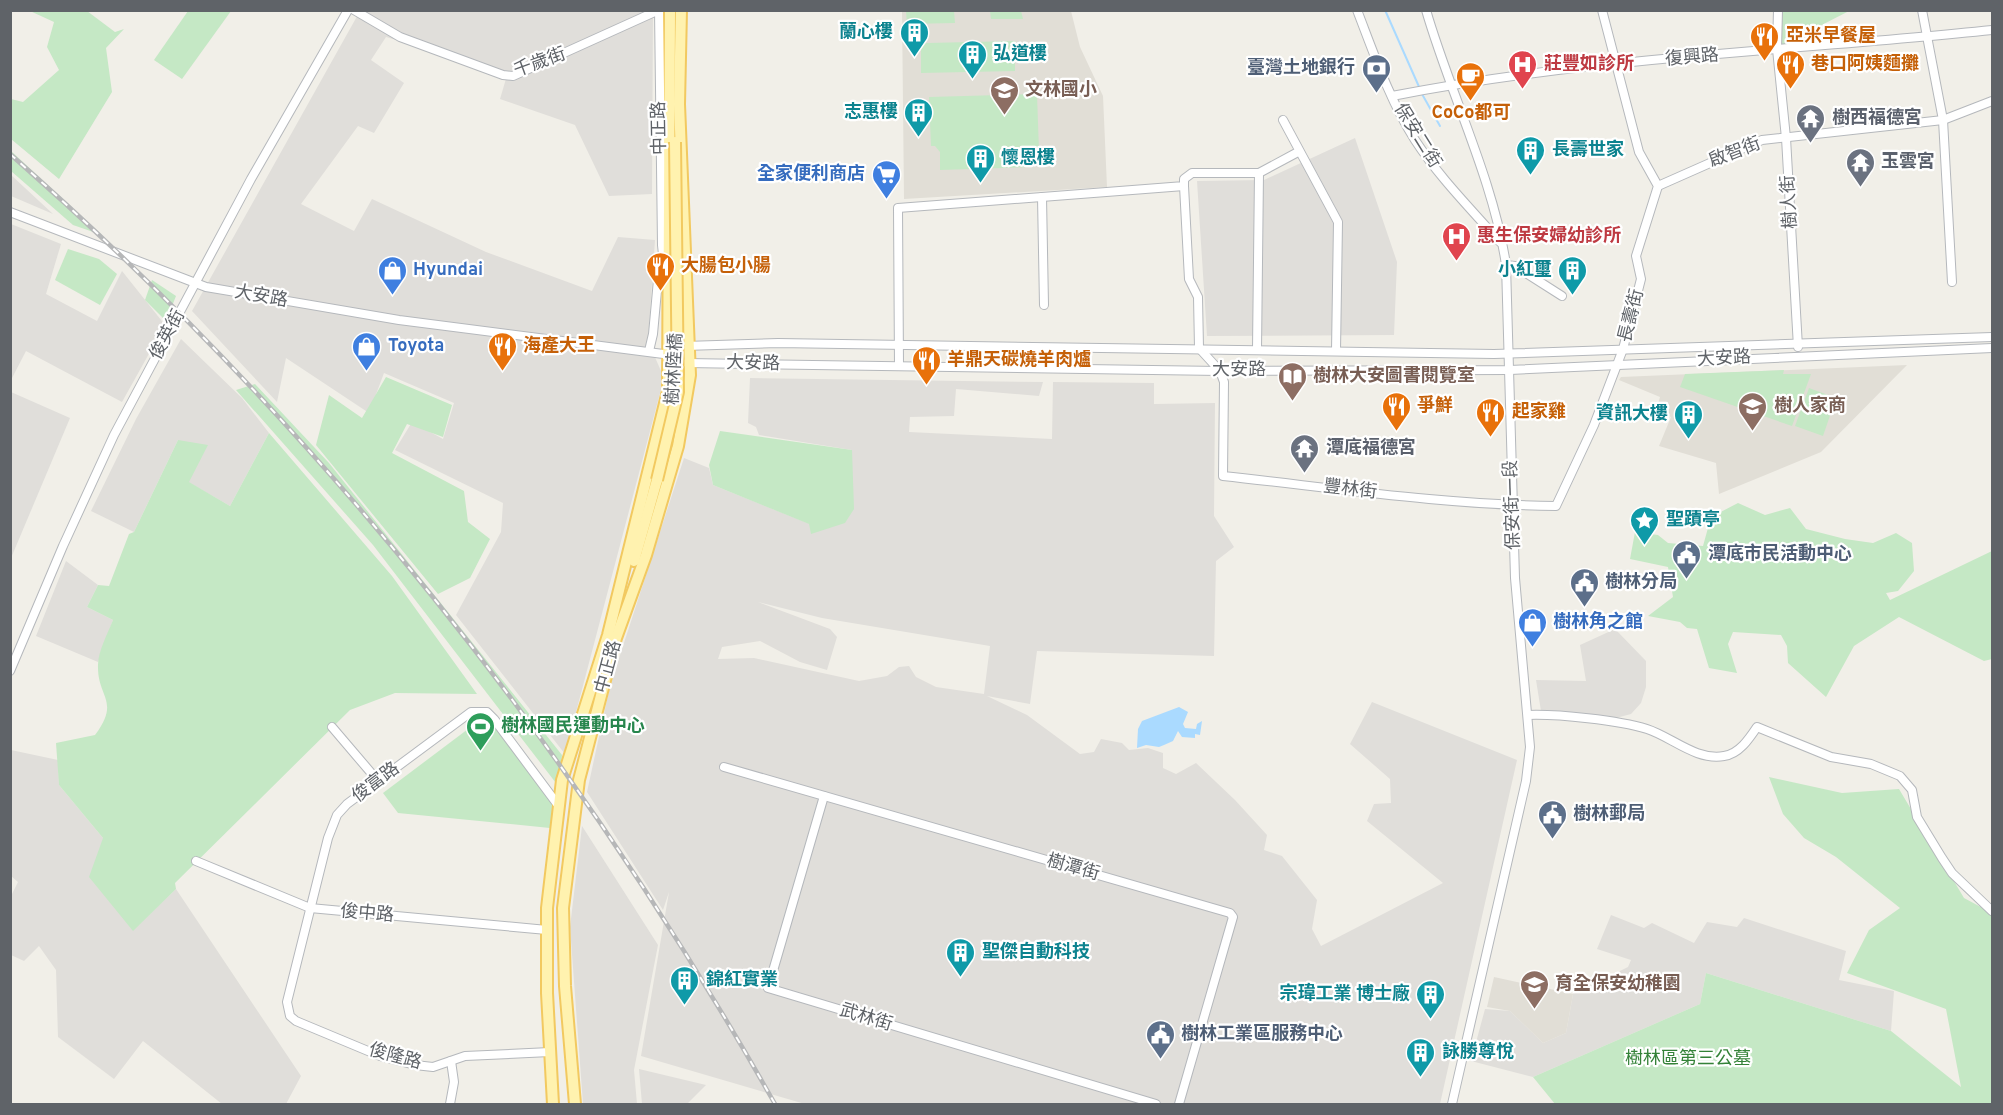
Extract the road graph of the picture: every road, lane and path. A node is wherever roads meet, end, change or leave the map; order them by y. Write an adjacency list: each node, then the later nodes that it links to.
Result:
1 (348, 10): 33 (street, 俊英街)
2 (354, 10): 3 (street, 千歲街)
3 (659, 10): 28 (street, 中正路)
4 (670, 10): 18 (main road, 樹林陸橋)
5 (681, 10): 18 (main road, 樹林陸橋)
6 (1357, 10): 16 (street, 保安二街)
7 (1426, 10): 15 (street, 保安街一段)
8 (1602, 10): 14 (street)
9 (1778, 10): 13 (street, 樹人街)
10 (1922, 10): 12 (street)
11 (1992, 30): 12 (street, 復興路)
12 (1927, 37): 13 (street, 復興路); 20 (street)
13 (1777, 49): 14 (street, 復興路); 21 (street, 樹人街)
14 (1615, 64): 15 (street, 復興路); 25 (street)
15 (1450, 85): 16 (street, 復興路); 29 (street, 保安街一段)
16 (1392, 96): 29 (street, 保安二街)
17 (1992, 101): 20 (street, 啟智街)
18 (675, 104): 31 (main road, 樹林陸橋); 35 (main road, 樹林陸橋); 56 (main road, 樹林陸橋, bridge)
19 (1283, 120): 22 (street)
20 (1942, 120): 21 (street, 啟智街); 32 (street)
21 (1786, 138): 25 (street, 啟智街); 38 (street, 樹人街)
22 (1298, 152): 23 (street); 46 (street)
23 (1259, 172): 24 (street); 44 (street)
24 (1184, 186): 26 (street); 41 (street)
25 (1658, 186): 43 (street, 長壽街)
26 (1042, 197): 36 (street); 40 (street)
27 (10, 212): 33 (street, 大安路)
28 (662, 245): 35 (street); 45 (street)
29 (1503, 245): 30 (street, 保安街一段)
30 (1506, 265): 34 (street); 48 (street, 保安街一段)
31 (687, 273): 39 (main road, 中正路)
32 (1952, 282)
33 (196, 283): 45 (street, 大安路); 57 (street, 俊英街)
34 (1562, 296)
35 (668, 301): 47 (main road, 中正路)
36 (1044, 305)
37 (1992, 336): 38 (street, 大安路)
38 (1797, 344): 43 (street, 大安路); 49 (street, 樹人街)
39 (689, 345): 40 (street, 大安路); 47 (street, 大安路); 50 (main road, 中正路)
40 (899, 345): 41 (street, 大安路); 52 (street)
41 (1199, 348): 44 (street, 大安路); 54 (street)
42 (1992, 348): 49 (street, 大安路)
43 (1623, 349): 48 (street, 大安路); 51 (street, 長壽街)
44 (1257, 350): 46 (street, 大安路)
45 (649, 351): 47 (street, 大安路)
46 (1335, 351): 48 (street, 大安路)
47 (667, 353): 50 (street, 大安路); 56 (main road, 中正路)
48 (1510, 354): 53 (street, 保安街一段)
49 (1799, 356): 51 (street, 大安路)
50 (689, 364): 52 (street, 大安路); 56 (main road, 中正路)
51 (1618, 364): 53 (street, 大安路); 55 (street, 長壽街)
52 (899, 366): 54 (street, 大安路)
53 (1510, 370): 54 (street, 大安路); 55 (street, 保安街一段)
54 (1220, 371): 55 (street, 豐林街)
55 (1512, 506): 58 (street, 保安街一段)
56 (612, 637): 63 (main road, 中正路); 65 (main road, 中正路)
57 (10, 671)
58 (1528, 715): 68 (street); 78 (street, 保安街一段)
59 (332, 728): 61 (street)
60 (724, 767): 62 (street, 樹潭街)
61 (378, 781): 63 (street, 俊富路); 67 (street, 俊富路)
62 (824, 796): 76 (street, 武林街); 77 (street, 樹潭街)
63 (558, 805): 64 (main road, 中正路)
64 (556, 820): 65 (main road); 69 (main road, 中正路)
65 (573, 824): 75 (main road, 中正路)
66 (196, 861): 67 (street, 俊中路)
67 (310, 908): 69 (street, 俊中路); 70 (street, 俊富路)
68 (1992, 911)
69 (547, 930): 71 (main road, 中正路)
70 (286, 1009): 72 (street, 俊隆路)
71 (550, 1052): 72 (street, 俊隆路); 74 (main road, 中正路)
72 (451, 1061): 73 (street)
73 (450, 1104)
74 (553, 1104)
75 (575, 1104)
76 (1155, 1104)
77 (1179, 1104)
78 (1452, 1104)

